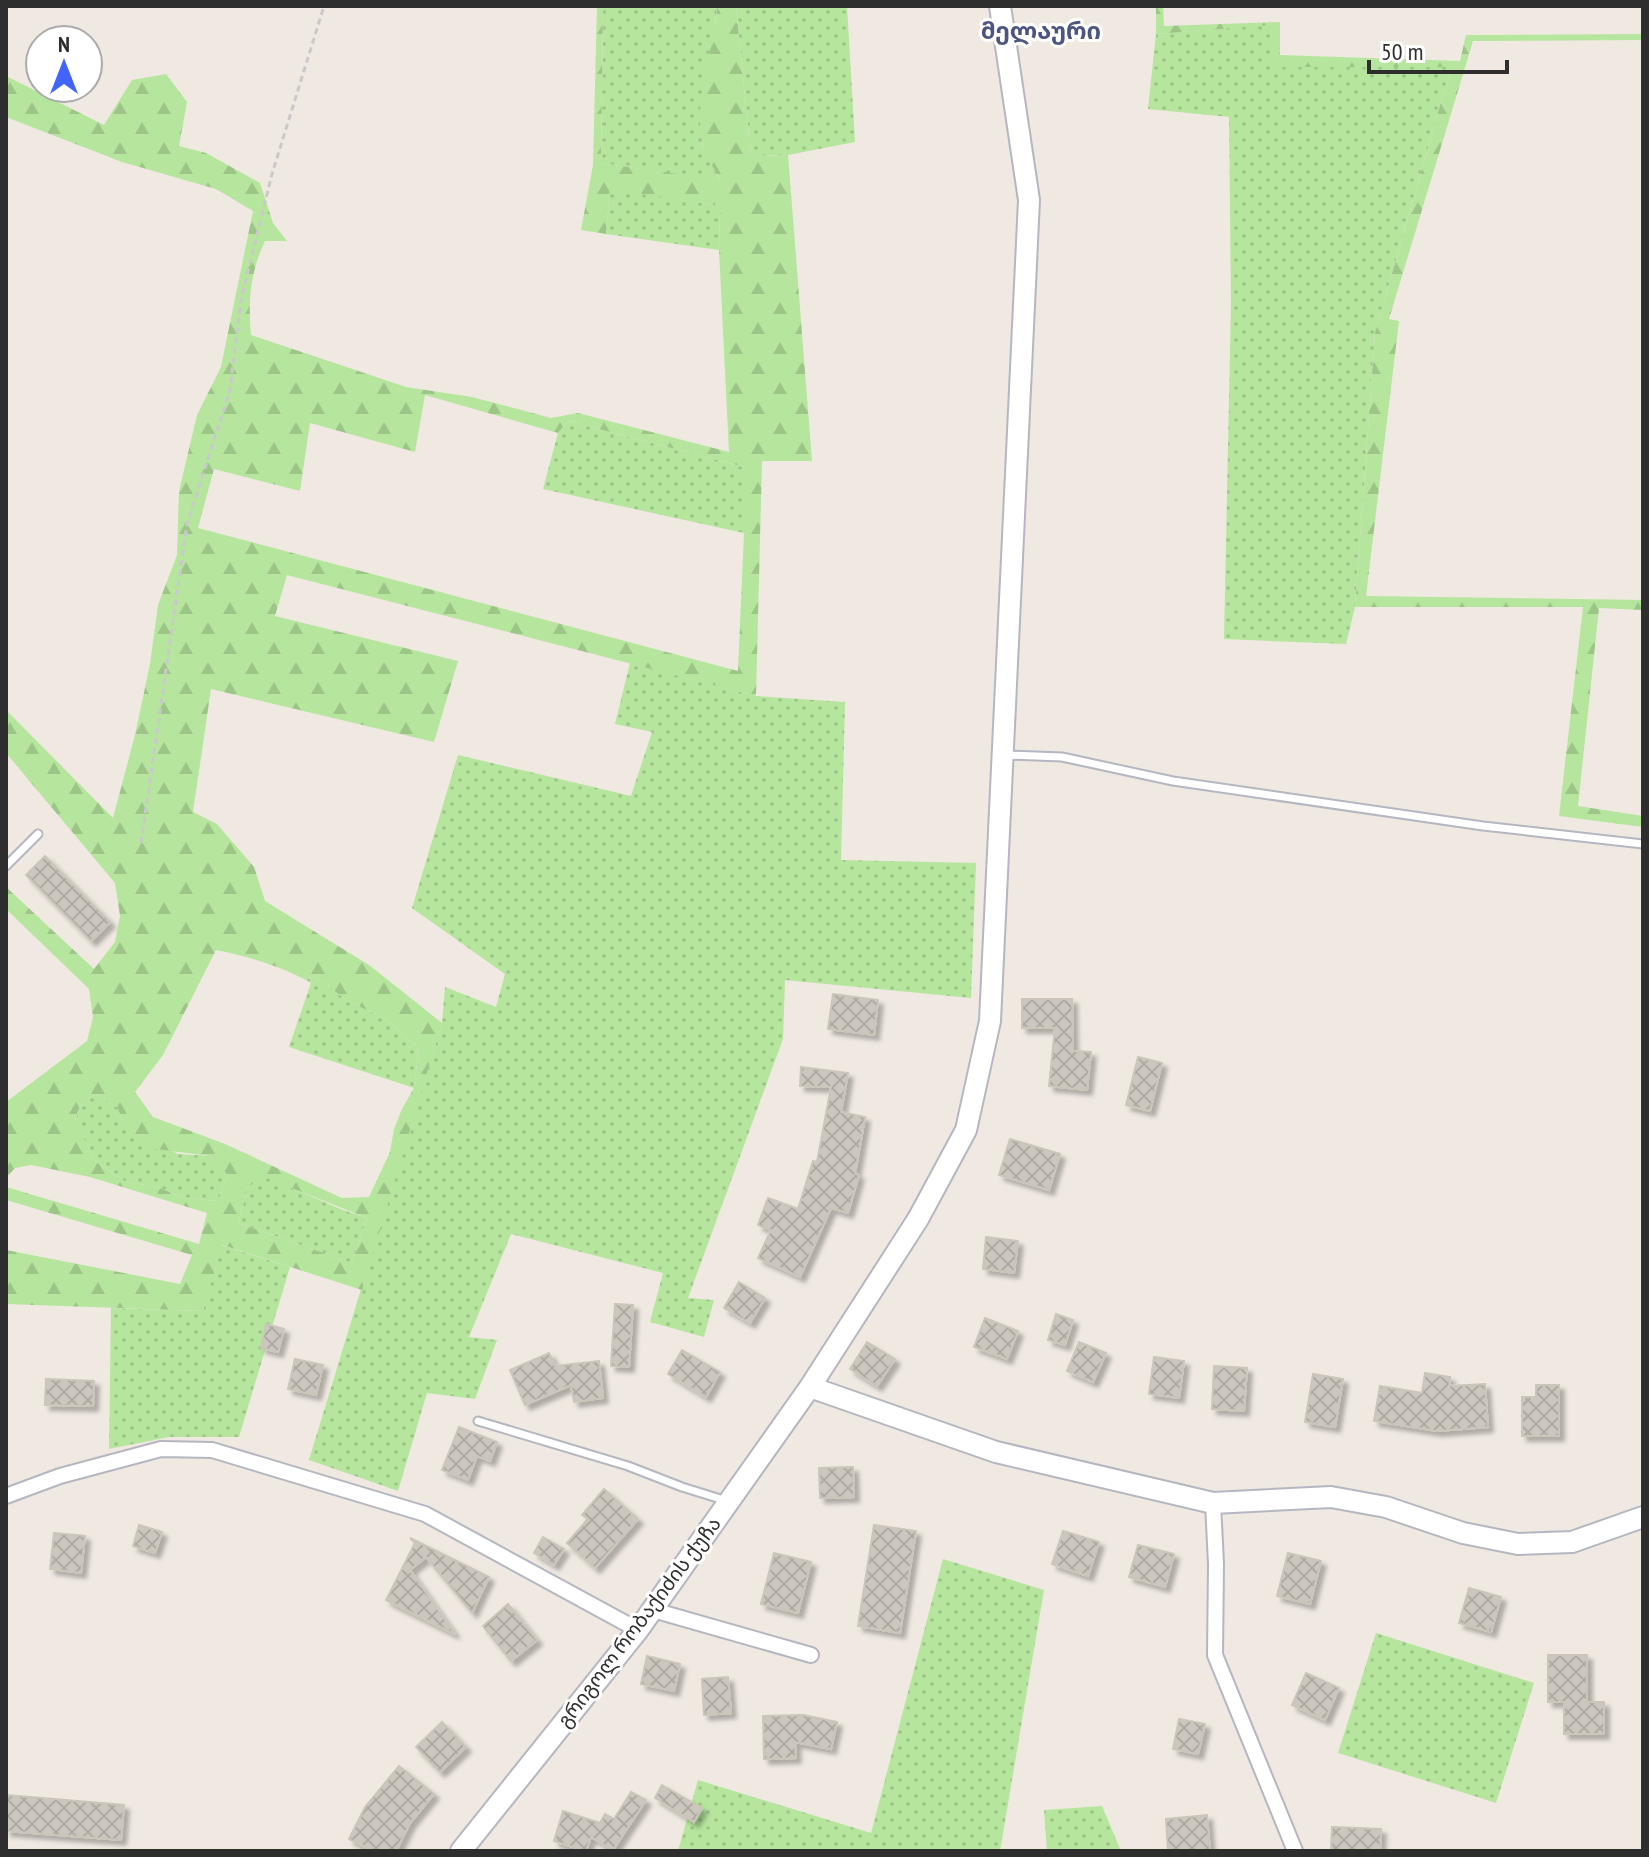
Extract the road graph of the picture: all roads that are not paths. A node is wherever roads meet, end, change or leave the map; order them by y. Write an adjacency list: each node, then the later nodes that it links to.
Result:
1 (1000, 6): 2 (street, გრიგოლ რობაქიძის ქუჩა)
2 (1003, 755): 4 (lane); 6 (street, გრიგოლ რობაქიძის ქუჩა)
3 (38, 834): 5 (lane)
4 (1643, 844)
5 (6, 866)
6 (810, 1387): 9 (street, გრიგოლ რობაქიძის ქუჩა); 10 (street)
7 (478, 1421): 9 (lane)
8 (6, 1496): 13 (street)
9 (729, 1501): 12 (street, გრიგოლ რობაქიძის ქუჩა)
10 (1213, 1503): 11 (street); 16 (street)
11 (1643, 1517)
12 (653, 1610): 13 (street, გრიგოლ რობაქიძის ქუჩა); 14 (street)
13 (638, 1630): 15 (street, გრიგოლ რობაქიძის ქუჩა)
14 (811, 1655)
15 (461, 1851)
16 (1295, 1851)

